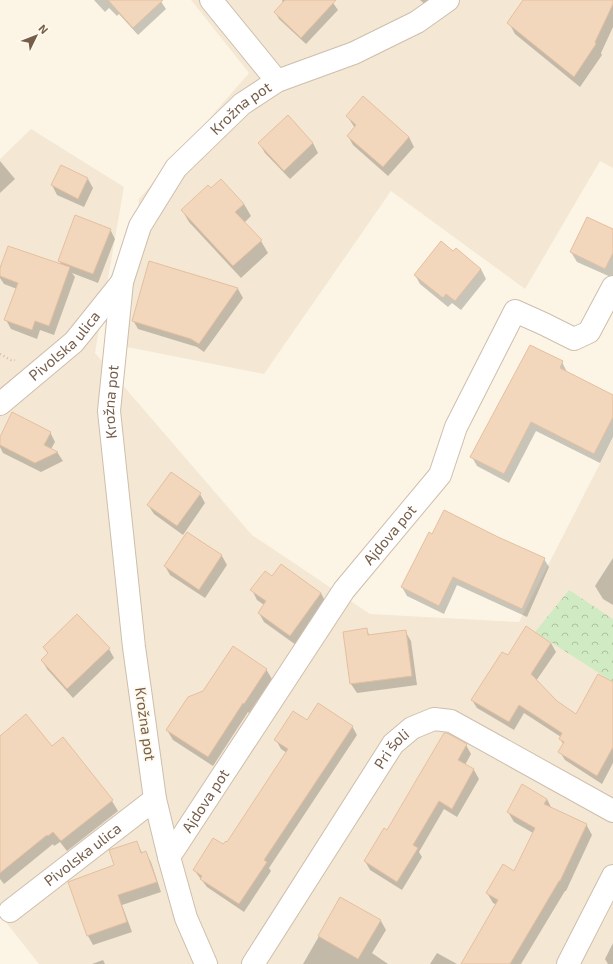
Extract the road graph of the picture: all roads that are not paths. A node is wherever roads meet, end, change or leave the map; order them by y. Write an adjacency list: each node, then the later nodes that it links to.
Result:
1 (211, 0): 3 (street)
2 (448, 0): 3 (street, Krožna pot)
3 (278, 81): 4 (street, Krožna pot)
4 (122, 282): 6 (street, Pivolska ulica); 7 (street, Krožna pot)
5 (613, 287): 9 (street, Ajdova pot)
6 (0, 404)
7 (156, 799): 9 (street, Krožna pot); 11 (street, Pivolska ulica)
8 (613, 811): 13 (street, Pri šoli)
9 (169, 857): 12 (street, Krožna pot)
10 (613, 876): 14 (street)
11 (10, 912)
12 (206, 964)
13 (253, 964)
14 (568, 964)

